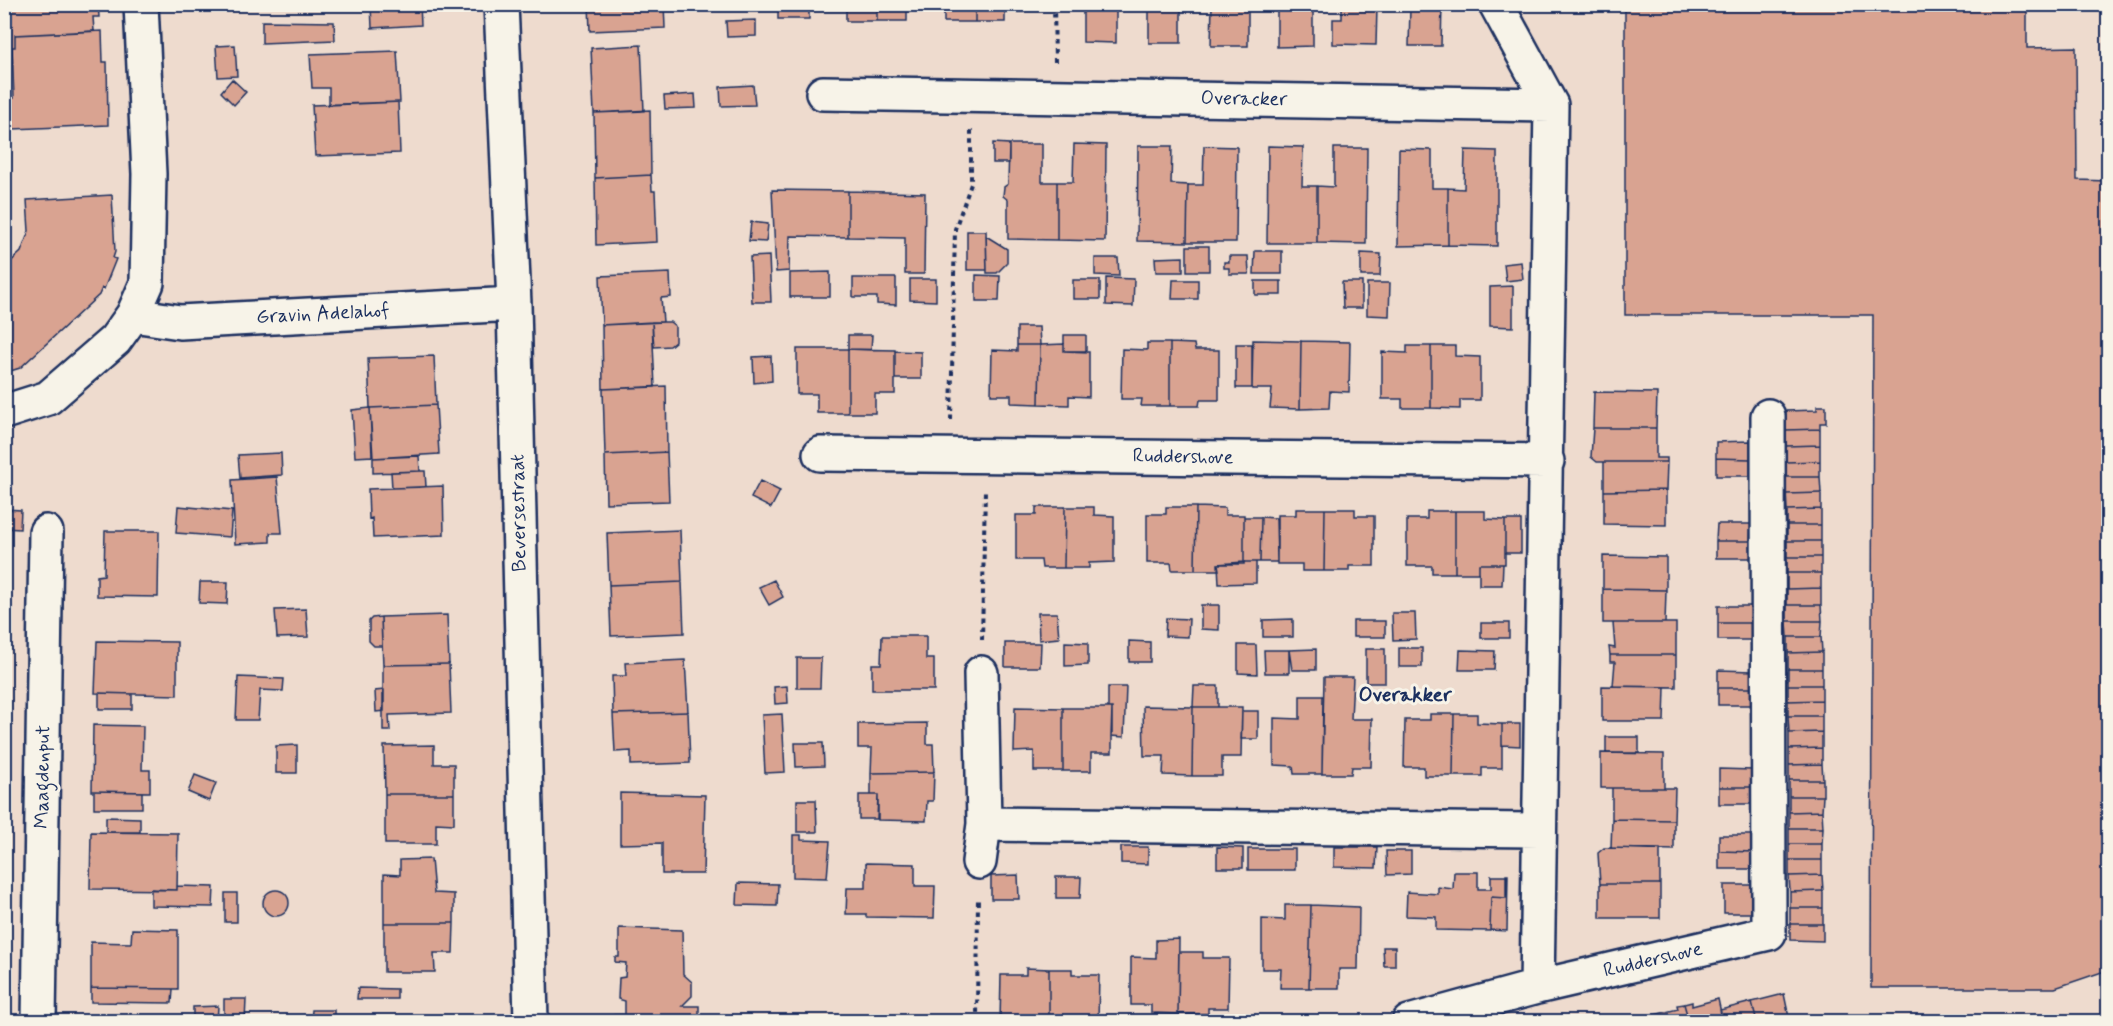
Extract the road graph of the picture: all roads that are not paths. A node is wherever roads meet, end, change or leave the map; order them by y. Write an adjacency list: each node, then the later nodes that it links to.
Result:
1 (141, 4): 7 (street)
2 (501, 4): 6 (street, Beversestraat)
3 (1496, 4): 5 (street)
4 (823, 93): 5 (street, Overacker)
5 (1551, 105): 11 (street)
6 (514, 304): 7 (street, Gravin Adelahof); 19 (street, Beversestraat)
7 (133, 315): 8 (street)
8 (4, 412)
9 (1768, 416): 17 (street, Ruddershove)
10 (820, 454): 11 (street, Ruddershove)
11 (1547, 462): 15 (street)
12 (46, 532): 18 (street, Maagdenput)
13 (981, 673): 14 (street)
14 (984, 824): 15 (street); 16 (street)
15 (1539, 830): 17 (street)
16 (979, 862)
17 (1537, 987): 20 (street, Ruddershove)
18 (39, 1022)
19 (531, 1022)
20 (1409, 1022)

